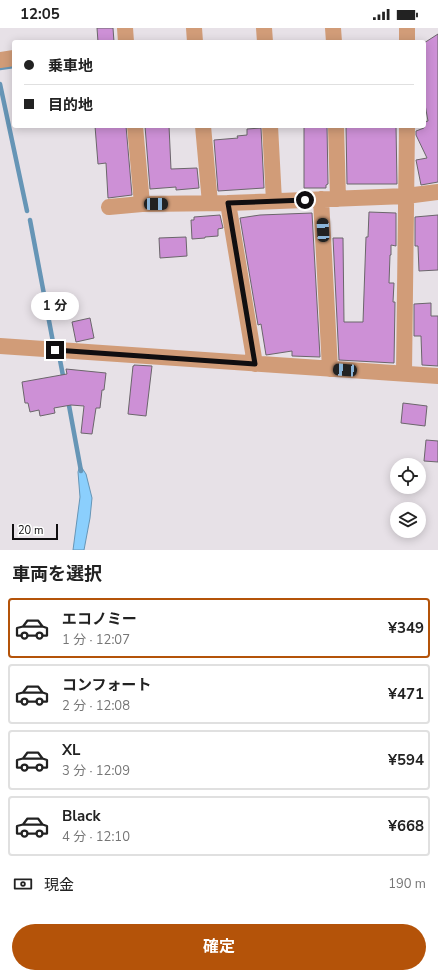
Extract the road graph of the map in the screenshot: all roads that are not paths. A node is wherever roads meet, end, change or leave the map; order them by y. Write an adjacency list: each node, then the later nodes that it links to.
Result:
1 (194, 28): 5 (street)
2 (264, 28): 6 (street)
3 (333, 28): 7 (street)
4 (407, 28): 8 (street)
5 (195, 40)
6 (265, 40)
7 (334, 40)
8 (407, 40)
9 (12, 58): 10 (street)
10 (0, 60)
11 (135, 128): 23 (street)
12 (203, 128): 21 (street)
13 (270, 128): 20 (street)
14 (336, 128): 19 (street)
15 (406, 128): 17 (street)
16 (438, 192): 17 (street)
17 (406, 196): 19 (street); 28 (street)
18 (321, 199): 19 (street); 20 (street); 27 (street)
19 (338, 199)
20 (274, 201): 22 (street)
21 (210, 203): 22 (street); 23 (street)
22 (228, 203): 26 (street)
23 (142, 204): 24 (street)
24 (109, 207)
25 (0, 346): 26 (street)
26 (255, 364): 27 (street)
27 (330, 369): 28 (street)
28 (404, 373): 29 (street)
29 (438, 376)

